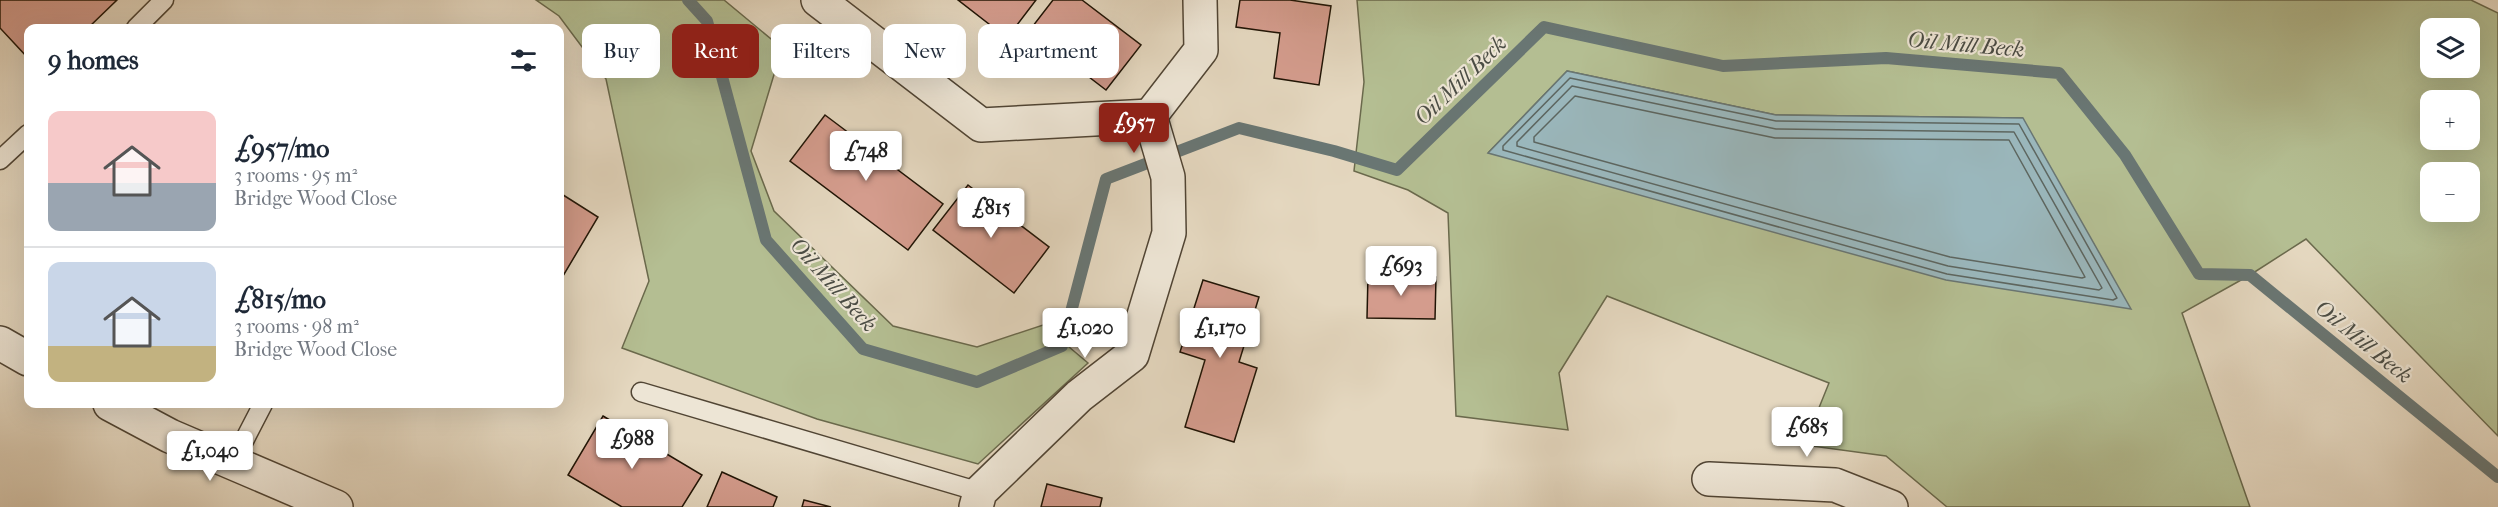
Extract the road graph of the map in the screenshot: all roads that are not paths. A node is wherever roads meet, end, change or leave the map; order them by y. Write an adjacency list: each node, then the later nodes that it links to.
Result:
1 (164, 0): 4 (lane)
2 (818, 0): 5 (street)
3 (1200, 0): 5 (street)
4 (140, 24)
5 (1150, 116): 15 (street)
6 (24, 138): 7 (lane)
7 (0, 160)
8 (0, 344): 9 (street)
9 (24, 357)
10 (641, 392): 15 (lane)
11 (118, 408): 13 (street)
12 (261, 408): 13 (lane)
13 (232, 464): 16 (street)
14 (1709, 479): 17 (street)
15 (978, 499)
16 (336, 507)
17 (1891, 507)

